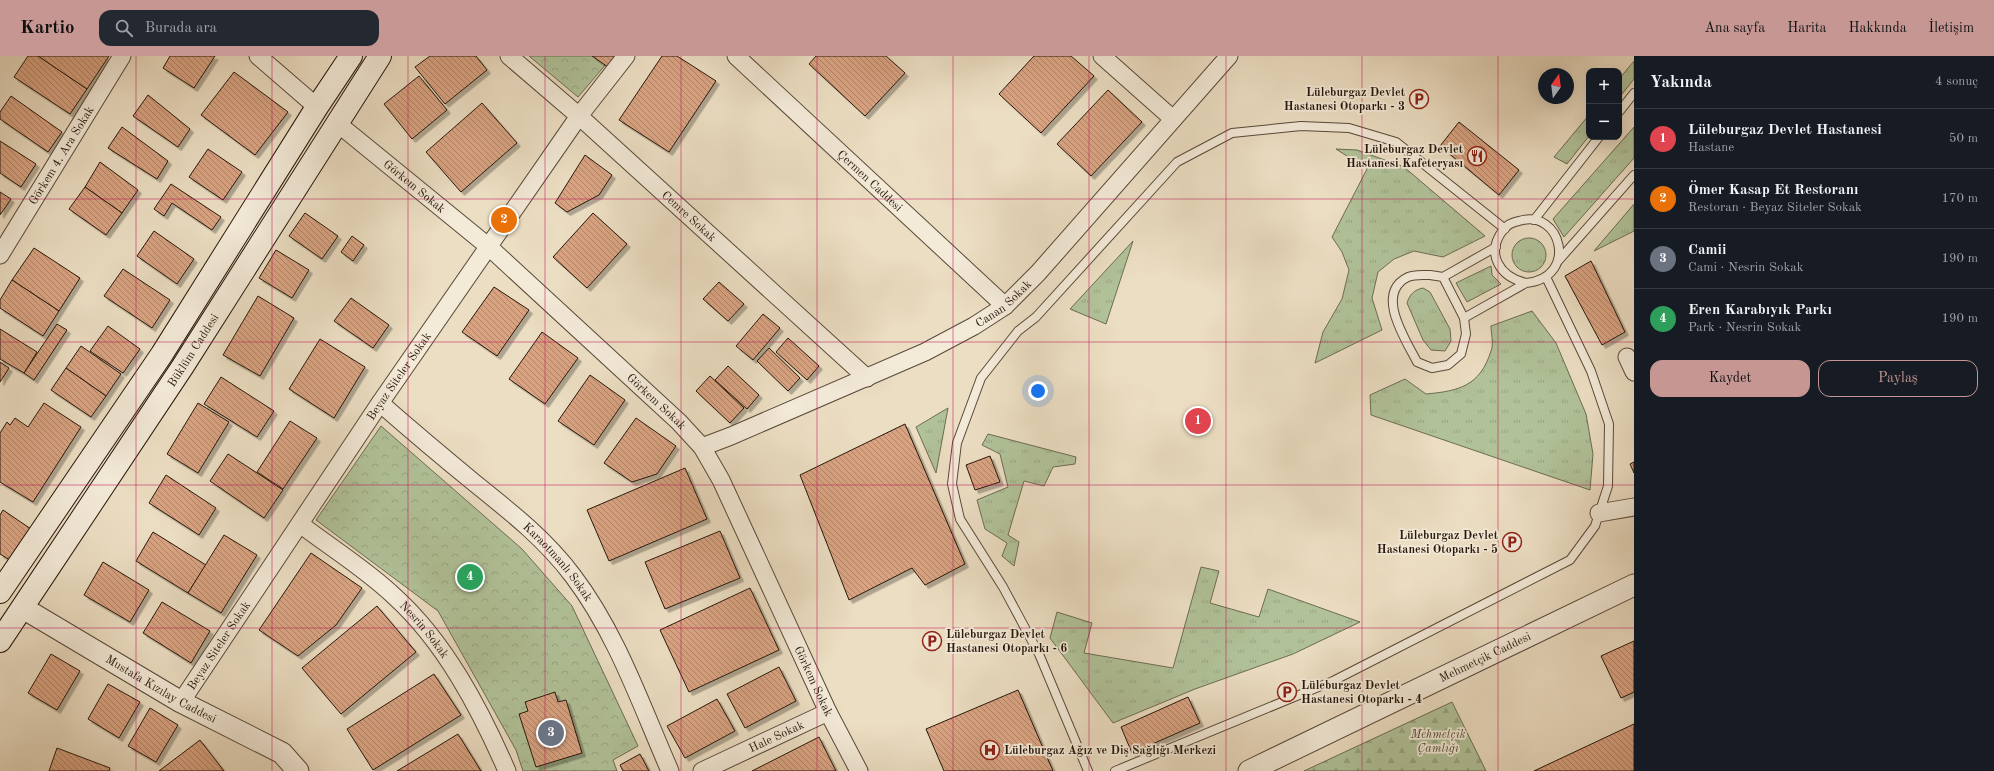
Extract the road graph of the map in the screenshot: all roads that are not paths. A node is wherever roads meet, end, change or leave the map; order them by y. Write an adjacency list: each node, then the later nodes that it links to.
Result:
1 (122, 56): 22 (street, Görkem 4. Ara Sokak)
2 (258, 56): 11 (street)
3 (351, 56): 11 (main road, Büklüm Caddesi)
4 (380, 56): 15 (main road, Büklüm Caddesi)
5 (509, 56): 13 (street, Cemre Sokak)
6 (626, 56): 13 (street, Beyaz Siteler Sokak)
7 (736, 56): 27 (street, Çermen Caddesi)
8 (1102, 56): 14 (street)
9 (1229, 56): 14 (street, Canan Sokak)
10 (1634, 93): 12 (lane)
11 (317, 107): 15 (main road); 36 (main road, Büklüm Caddesi)
12 (1622, 108)
13 (579, 116): 20 (street, Beyaz Siteler Sokak); 29 (street, Cemre Sokak)
14 (1173, 119): 27 (street, Canan Sokak)
15 (338, 123): 20 (street, Görkem Sokak); 37 (main road, Büklüm Caddesi)
16 (1597, 140): 18 (lane)
17 (1634, 175): 23 (lane)
18 (1534, 220): 19 (lane); 23 (lane)
19 (1505, 228): 21 (lane); 46 (lane)
20 (488, 247): 30 (street, Beyaz Siteler Sokak); 31 (street, Görkem Sokak)
21 (1496, 247): 24 (lane); 26 (lane)
22 (0, 256)
23 (1558, 261): 25 (lane)
24 (1443, 277): 28 (lane); 28 (lane)
25 (1546, 277): 26 (lane); 33 (lane)
26 (1526, 283): 28 (lane)
27 (1005, 306): 29 (street, Canan Sokak)
28 (1464, 318)
29 (867, 378): 31 (street, Canan Sokak)
30 (380, 403): 34 (street, Beyaz Siteler Sokak); 43 (street, Karaotmanlı Sokak)
31 (702, 447): 40 (street, Görkem Sokak)
32 (1634, 507): 33 (street)
33 (1599, 513): 47 (lane)
34 (300, 524): 39 (street, Beyaz Siteler Sokak); 42 (street, Nesrin Sokak)
35 (1634, 585): 48 (street, Mehmetçik Caddesi)
36 (0, 593): 37 (main road)
37 (23, 608): 38 (main road, Büklüm Caddesi); 39 (street, Mustafa Kızılay Caddesi)
38 (0, 641)
39 (181, 702): 41 (street, Mustafa Kızılay Caddesi)
40 (828, 712): 44 (street, Hale Sokak); 45 (street, Görkem Sokak)
41 (298, 771)
42 (508, 771)
43 (670, 771)
44 (702, 771)
45 (859, 771)
46 (1088, 771)
47 (1116, 771)
48 (1249, 771)

